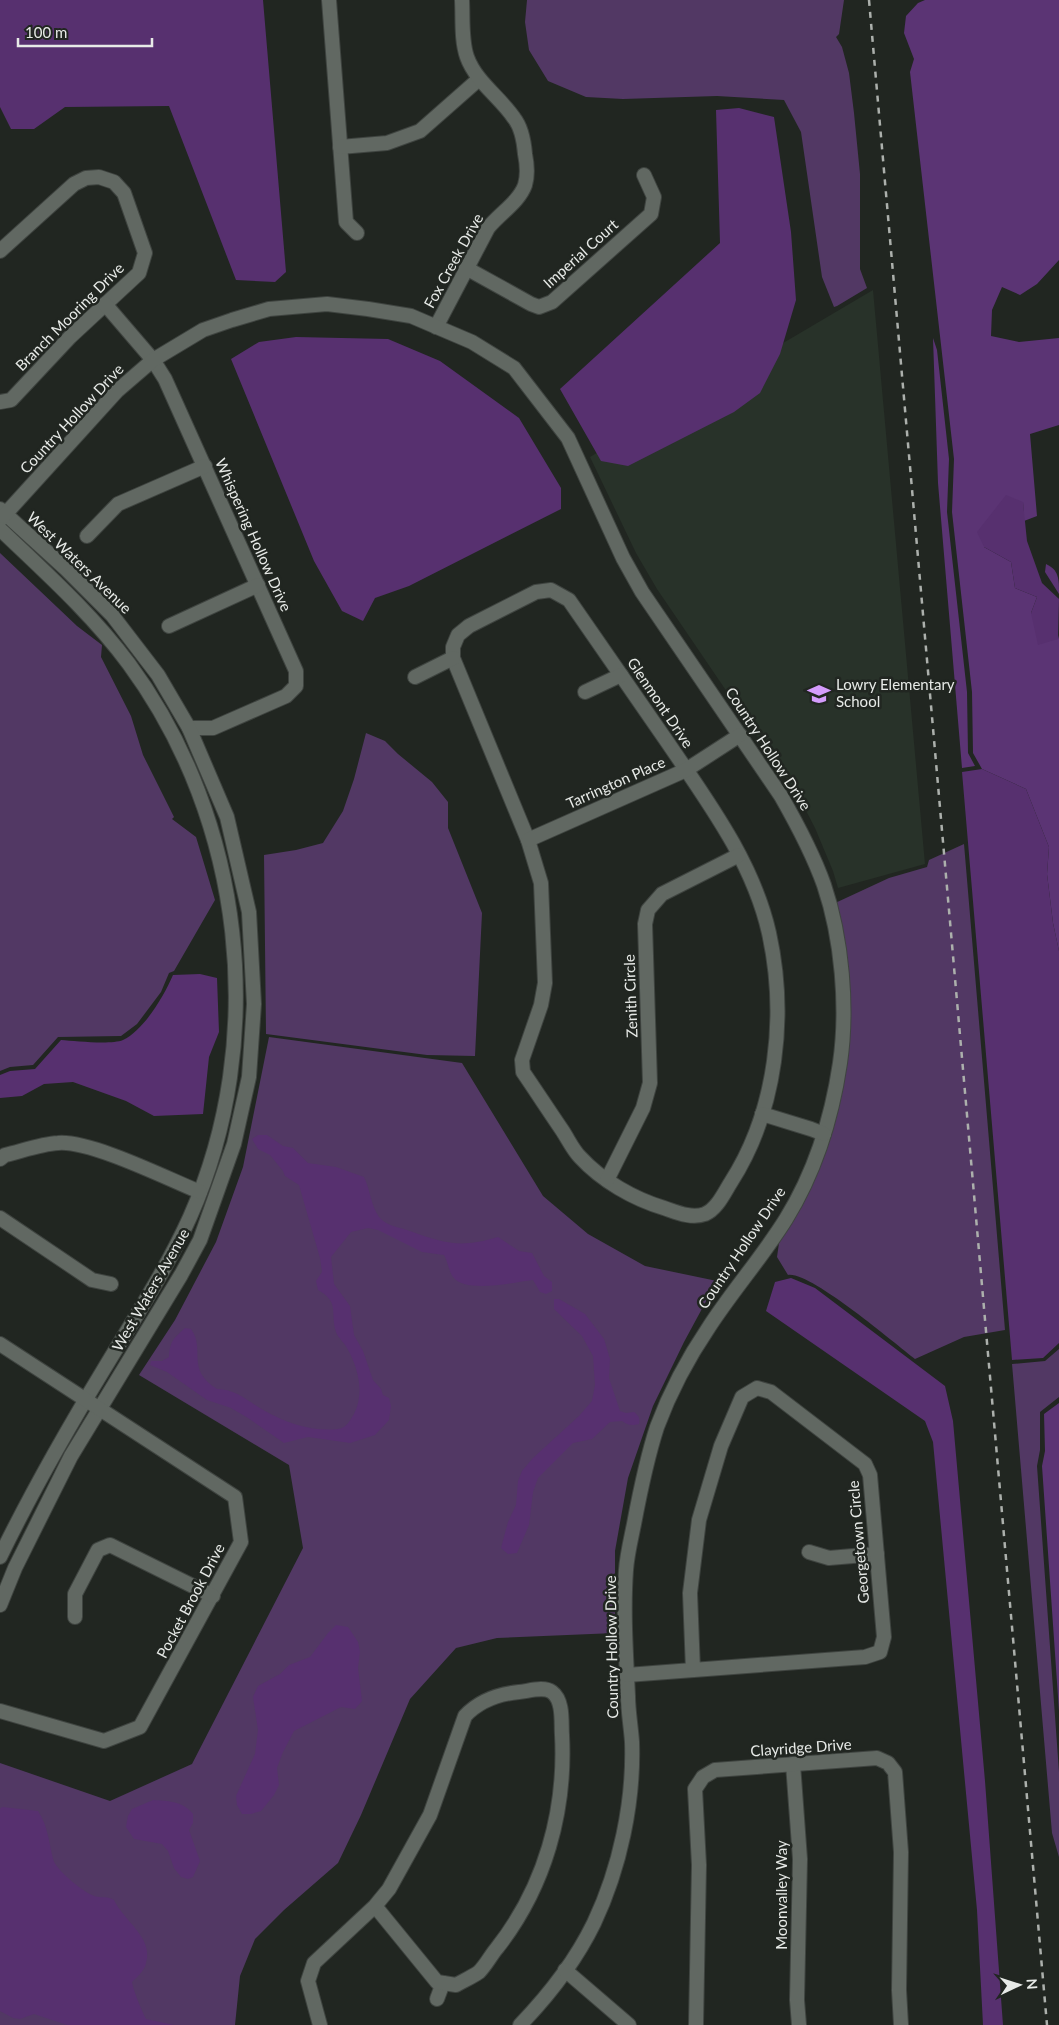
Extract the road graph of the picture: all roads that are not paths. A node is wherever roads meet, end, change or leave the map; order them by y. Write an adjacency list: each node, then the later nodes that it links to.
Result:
1 (329, 0): 4 (street)
2 (462, 0): 3 (street, Fox Creek Drive)
3 (479, 79): 4 (street); 8 (street, Fox Creek Drive)
4 (340, 147): 6 (street)
5 (644, 175): 8 (street, Imperial Court)
6 (357, 233)
7 (0, 251): 9 (street, Branch Mooring Drive)
8 (466, 268): 10 (street, Fox Creek Drive)
9 (105, 304): 11 (street, Whispering Hollow Drive); 12 (street, Branch Mooring Drive)
10 (436, 327): 11 (street, Country Hollow Drive); 24 (street, Country Hollow Drive)
11 (153, 360): 13 (street, Whispering Hollow Drive); 14 (street, Country Hollow Drive)
12 (0, 402)
13 (205, 466): 16 (street); 17 (street, Whispering Hollow Drive)
14 (2, 515): 23 (street, West Waters Avenue)
15 (0, 529): 32 (street, West Waters Avenue)
16 (87, 536)
17 (258, 585): 18 (street); 23 (street, Whispering Hollow Drive)
18 (169, 626)
19 (453, 658): 20 (street, Glenmont Drive); 21 (street); 26 (street, Glenmont Drive)
20 (621, 675): 22 (street); 25 (street, Glenmont Drive)
21 (415, 677)
22 (585, 692)
23 (189, 728): 37 (street, West Waters Avenue)
24 (740, 735): 25 (street, Tarrington Place); 29 (street, Country Hollow Drive)
25 (686, 770): 26 (street, Tarrington Place); 27 (street, Glenmont Drive)
26 (528, 840): 31 (street, Glenmont Drive)
27 (739, 856): 28 (street, Glenmont Drive); 31 (street, Zenith Circle)
28 (762, 1114): 29 (street); 31 (street, Glenmont Drive)
29 (824, 1134): 45 (street, Country Hollow Drive)
30 (0, 1159): 32 (street)
31 (607, 1180)
32 (200, 1192): 36 (street, West Waters Avenue)
33 (0, 1218): 34 (street)
34 (111, 1284)
35 (0, 1344): 36 (street, Pocket Brook Drive)
36 (85, 1400): 37 (street, Pocket Brook Drive); 40 (street, West Waters Avenue)
37 (100, 1410): 41 (street, Pocket Brook Drive); 42 (street, West Waters Avenue)
38 (809, 1552): 39 (street)
39 (877, 1554): 44 (street, Georgetown Circle); 44 (street, Georgetown Circle)
40 (0, 1557)
41 (213, 1596): 43 (street); 46 (street, Pocket Brook Drive)
42 (0, 1604)
43 (75, 1617)
44 (693, 1670): 45 (street, Georgetown Circle)
45 (627, 1675): 49 (street, Country Hollow Drive)
46 (0, 1711)
47 (793, 1764): 55 (street, Clayridge Drive); 56 (street, Moonvalley Way); 57 (street, Clayridge Drive)
48 (375, 1906): 50 (street); 50 (street); 52 (street)
49 (565, 1970): 53 (street, Country Hollow Drive); 54 (street)
50 (443, 1983): 51 (street)
51 (437, 1999)
52 (320, 2025)
53 (520, 2025)
54 (629, 2025)
55 (696, 2025)
56 (799, 2025)
57 (901, 2025)

